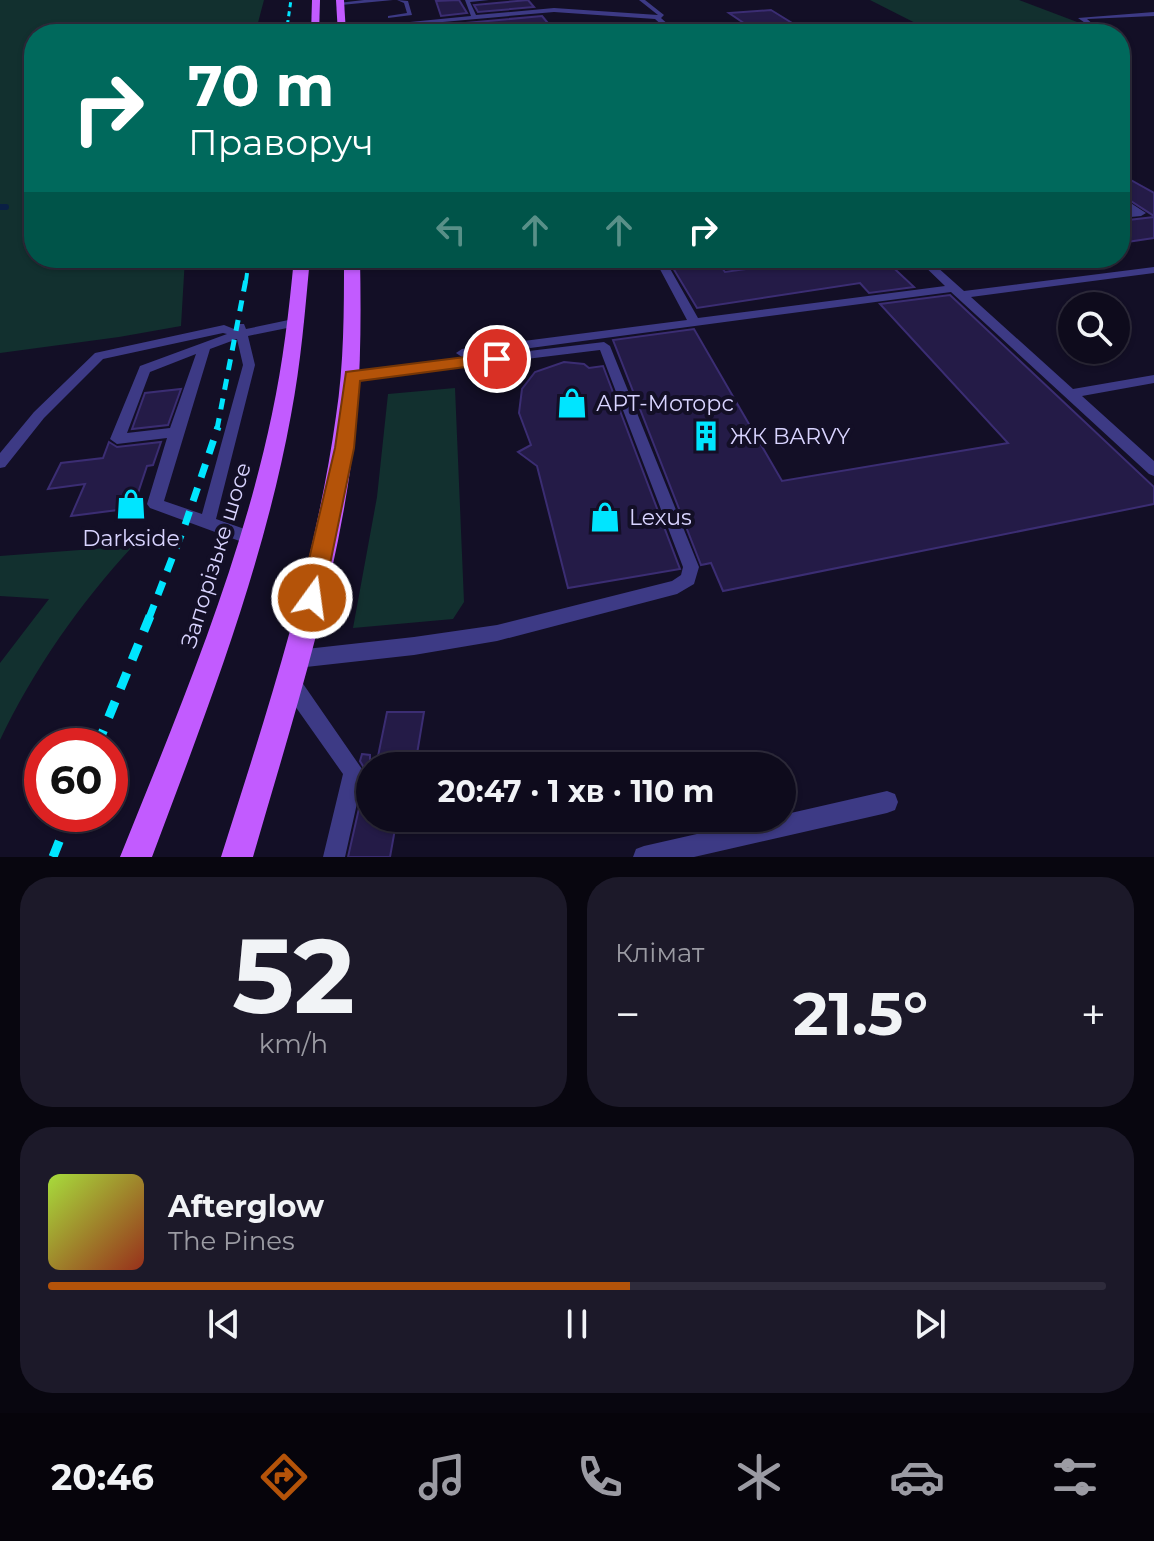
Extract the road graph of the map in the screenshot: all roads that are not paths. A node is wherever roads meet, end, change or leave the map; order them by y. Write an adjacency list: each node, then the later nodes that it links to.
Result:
1 (316, 0): 12 (main road)
2 (390, 0): 7 (lane)
3 (400, 0): 14 (lane)
4 (486, 0): 10 (lane)
5 (538, 0): 8 (lane)
6 (642, 0): 11 (lane)
7 (340, 1): 13 (main road)
8 (548, 11): 10 (lane); 11 (lane)
9 (1154, 14): 17 (lane)
10 (474, 17): 15 (lane)
11 (657, 17): 16 (lane)
12 (315, 24)
13 (341, 24)
14 (373, 24)
15 (407, 24)
16 (665, 24)
17 (1090, 24)
18 (1130, 206): 19 (lane)
19 (1130, 214)
20 (301, 268): 26 (main road, Запорізьке шосе)
21 (352, 268): 31 (main road)
22 (664, 268): 27 (lane)
23 (932, 268): 25 (lane)
24 (1154, 270): 25 (lane)
25 (958, 291): 27 (lane); 33 (lane)
26 (298, 322): 28 (lane); 38 (main road, Запорізьке шосе)
27 (694, 322): 30 (lane)
28 (240, 331): 29 (lane); 35 (lane); 37 (lane)
29 (205, 346): 34 (lane); 34 (lane)
30 (401, 371): 31 (lane); 39 (lane)
31 (352, 376): 39 (main road)
32 (1154, 379): 33 (lane)
33 (1070, 394): 36 (lane)
34 (176, 432): 37 (lane)
35 (0, 463)
36 (1154, 470)
37 (207, 524): 38 (lane)
38 (253, 539): 41 (main road, Запорізьке шосе)
39 (293, 671): 42 (main road); 43 (lane)
40 (887, 802): 44 (lane)
41 (136, 857)
42 (237, 857)
43 (334, 857)
44 (644, 857)

